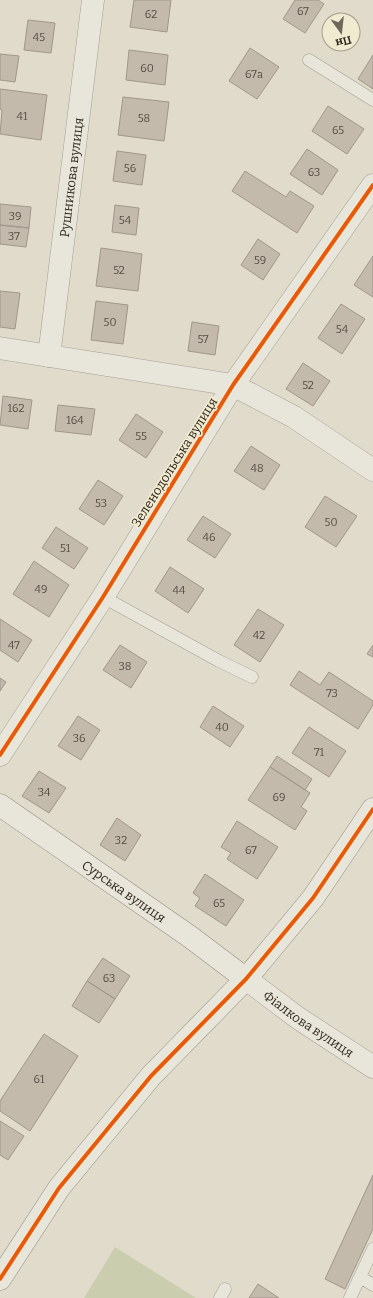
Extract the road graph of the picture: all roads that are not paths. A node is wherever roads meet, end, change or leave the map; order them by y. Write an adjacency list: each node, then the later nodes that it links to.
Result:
1 (93, 0): 6 (street, Рушникова вулиця)
2 (309, 60): 3 (lane)
3 (373, 100)
4 (373, 185): 7 (street, Зеленодольська вулиця)
5 (0, 348): 6 (street)
6 (49, 356): 7 (street)
7 (233, 385): 8 (street); 9 (street, Зеленодольська вулиця)
8 (373, 470)
9 (103, 597): 10 (lane); 11 (street, Зеленодольська вулиця)
10 (252, 677)
11 (0, 755)
12 (0, 805): 14 (street, Сурська вулиця)
13 (373, 809): 14 (street)
14 (246, 979): 15 (street, Фіалкова вулиця); 18 (street)
15 (373, 1067)
16 (373, 1250): 17 (lane)
17 (360, 1277): 19 (lane); 20 (lane)
18 (0, 1279)
19 (373, 1285)
20 (350, 1298)

